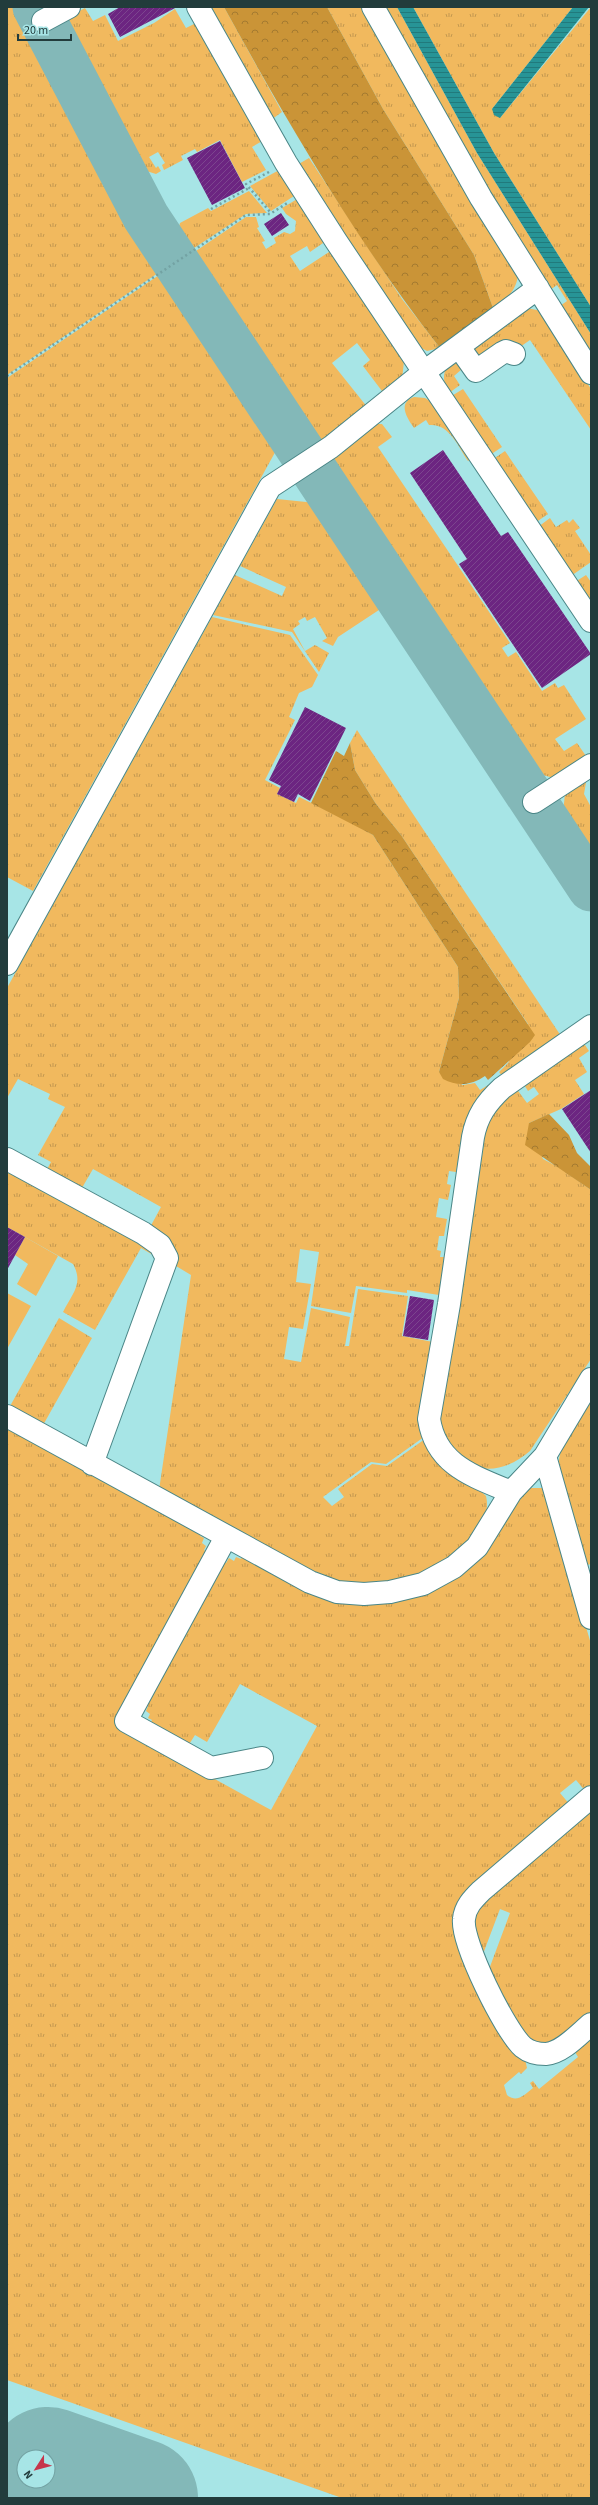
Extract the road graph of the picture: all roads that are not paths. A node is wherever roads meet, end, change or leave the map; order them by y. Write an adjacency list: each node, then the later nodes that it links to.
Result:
1 (70, 7): 4 (street)
2 (198, 7): 8 (street)
3 (373, 7): 5 (street)
4 (43, 21)
5 (538, 288): 6 (street); 9 (street)
6 (459, 347): 7 (street); 8 (street)
7 (514, 354)
8 (424, 372): 10 (street); 13 (street)
9 (591, 373)
10 (591, 621)
11 (591, 765): 12 (street)
12 (534, 802)
13 (7, 964)
14 (591, 1026): 20 (street)
15 (7, 1159): 19 (street)
16 (591, 1379): 18 (street)
17 (7, 1416): 19 (street)
18 (545, 1456): 20 (street); 22 (street)
19 (92, 1464): 21 (street)
20 (512, 1492): 21 (street)
21 (226, 1537): 23 (street)
22 (591, 1618)
23 (262, 1758)
24 (591, 1797): 25 (street)
25 (591, 2024)

